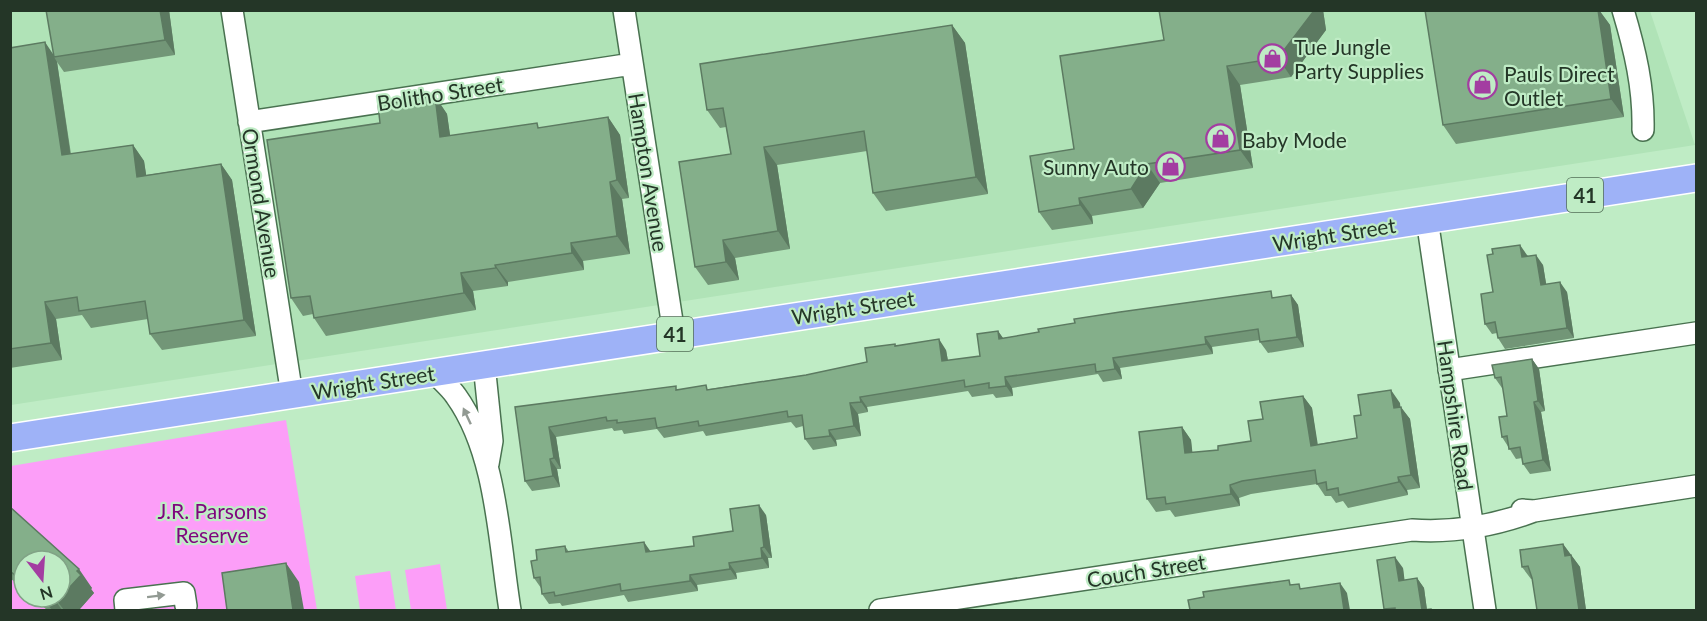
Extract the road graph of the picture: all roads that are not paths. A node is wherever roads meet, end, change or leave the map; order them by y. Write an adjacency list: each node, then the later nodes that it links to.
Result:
1 (232, 10): 5 (street, Ormond Avenue)
2 (624, 10): 4 (street, Hampton Avenue)
3 (1623, 10): 6 (street)
4 (632, 64): 5 (street, Bolitho Street); 10 (street, Hampton Avenue)
5 (249, 122): 14 (street, Ormond Avenue)
6 (1643, 130)
7 (1696, 178): 8 (main road, Wright Street / 41)
8 (1427, 219): 10 (main road, Wright Street / 41); 12 (street, Hampshire Road)
9 (1696, 333): 12 (street)
10 (674, 334): 11 (main road, Wright Street / 41)
11 (484, 364): 13 (main road, Wright Street / 41); 16 (street)
12 (1449, 370): 18 (street, Hampshire Road)
13 (434, 372): 14 (main road, Wright Street / 41); 16 (street, one-way to 13)
14 (292, 395): 15 (main road, Wright Street / 41)
15 (10, 438)
16 (488, 467): 21 (street)
17 (1696, 486): 18 (street, Couch Street)
18 (1472, 521): 22 (street, Couch Street); 23 (street, Hampshire Road)
19 (186, 606): 20 (street, one-way to 19)
20 (126, 610)
21 (510, 610)
22 (880, 610)
23 (1485, 610)

